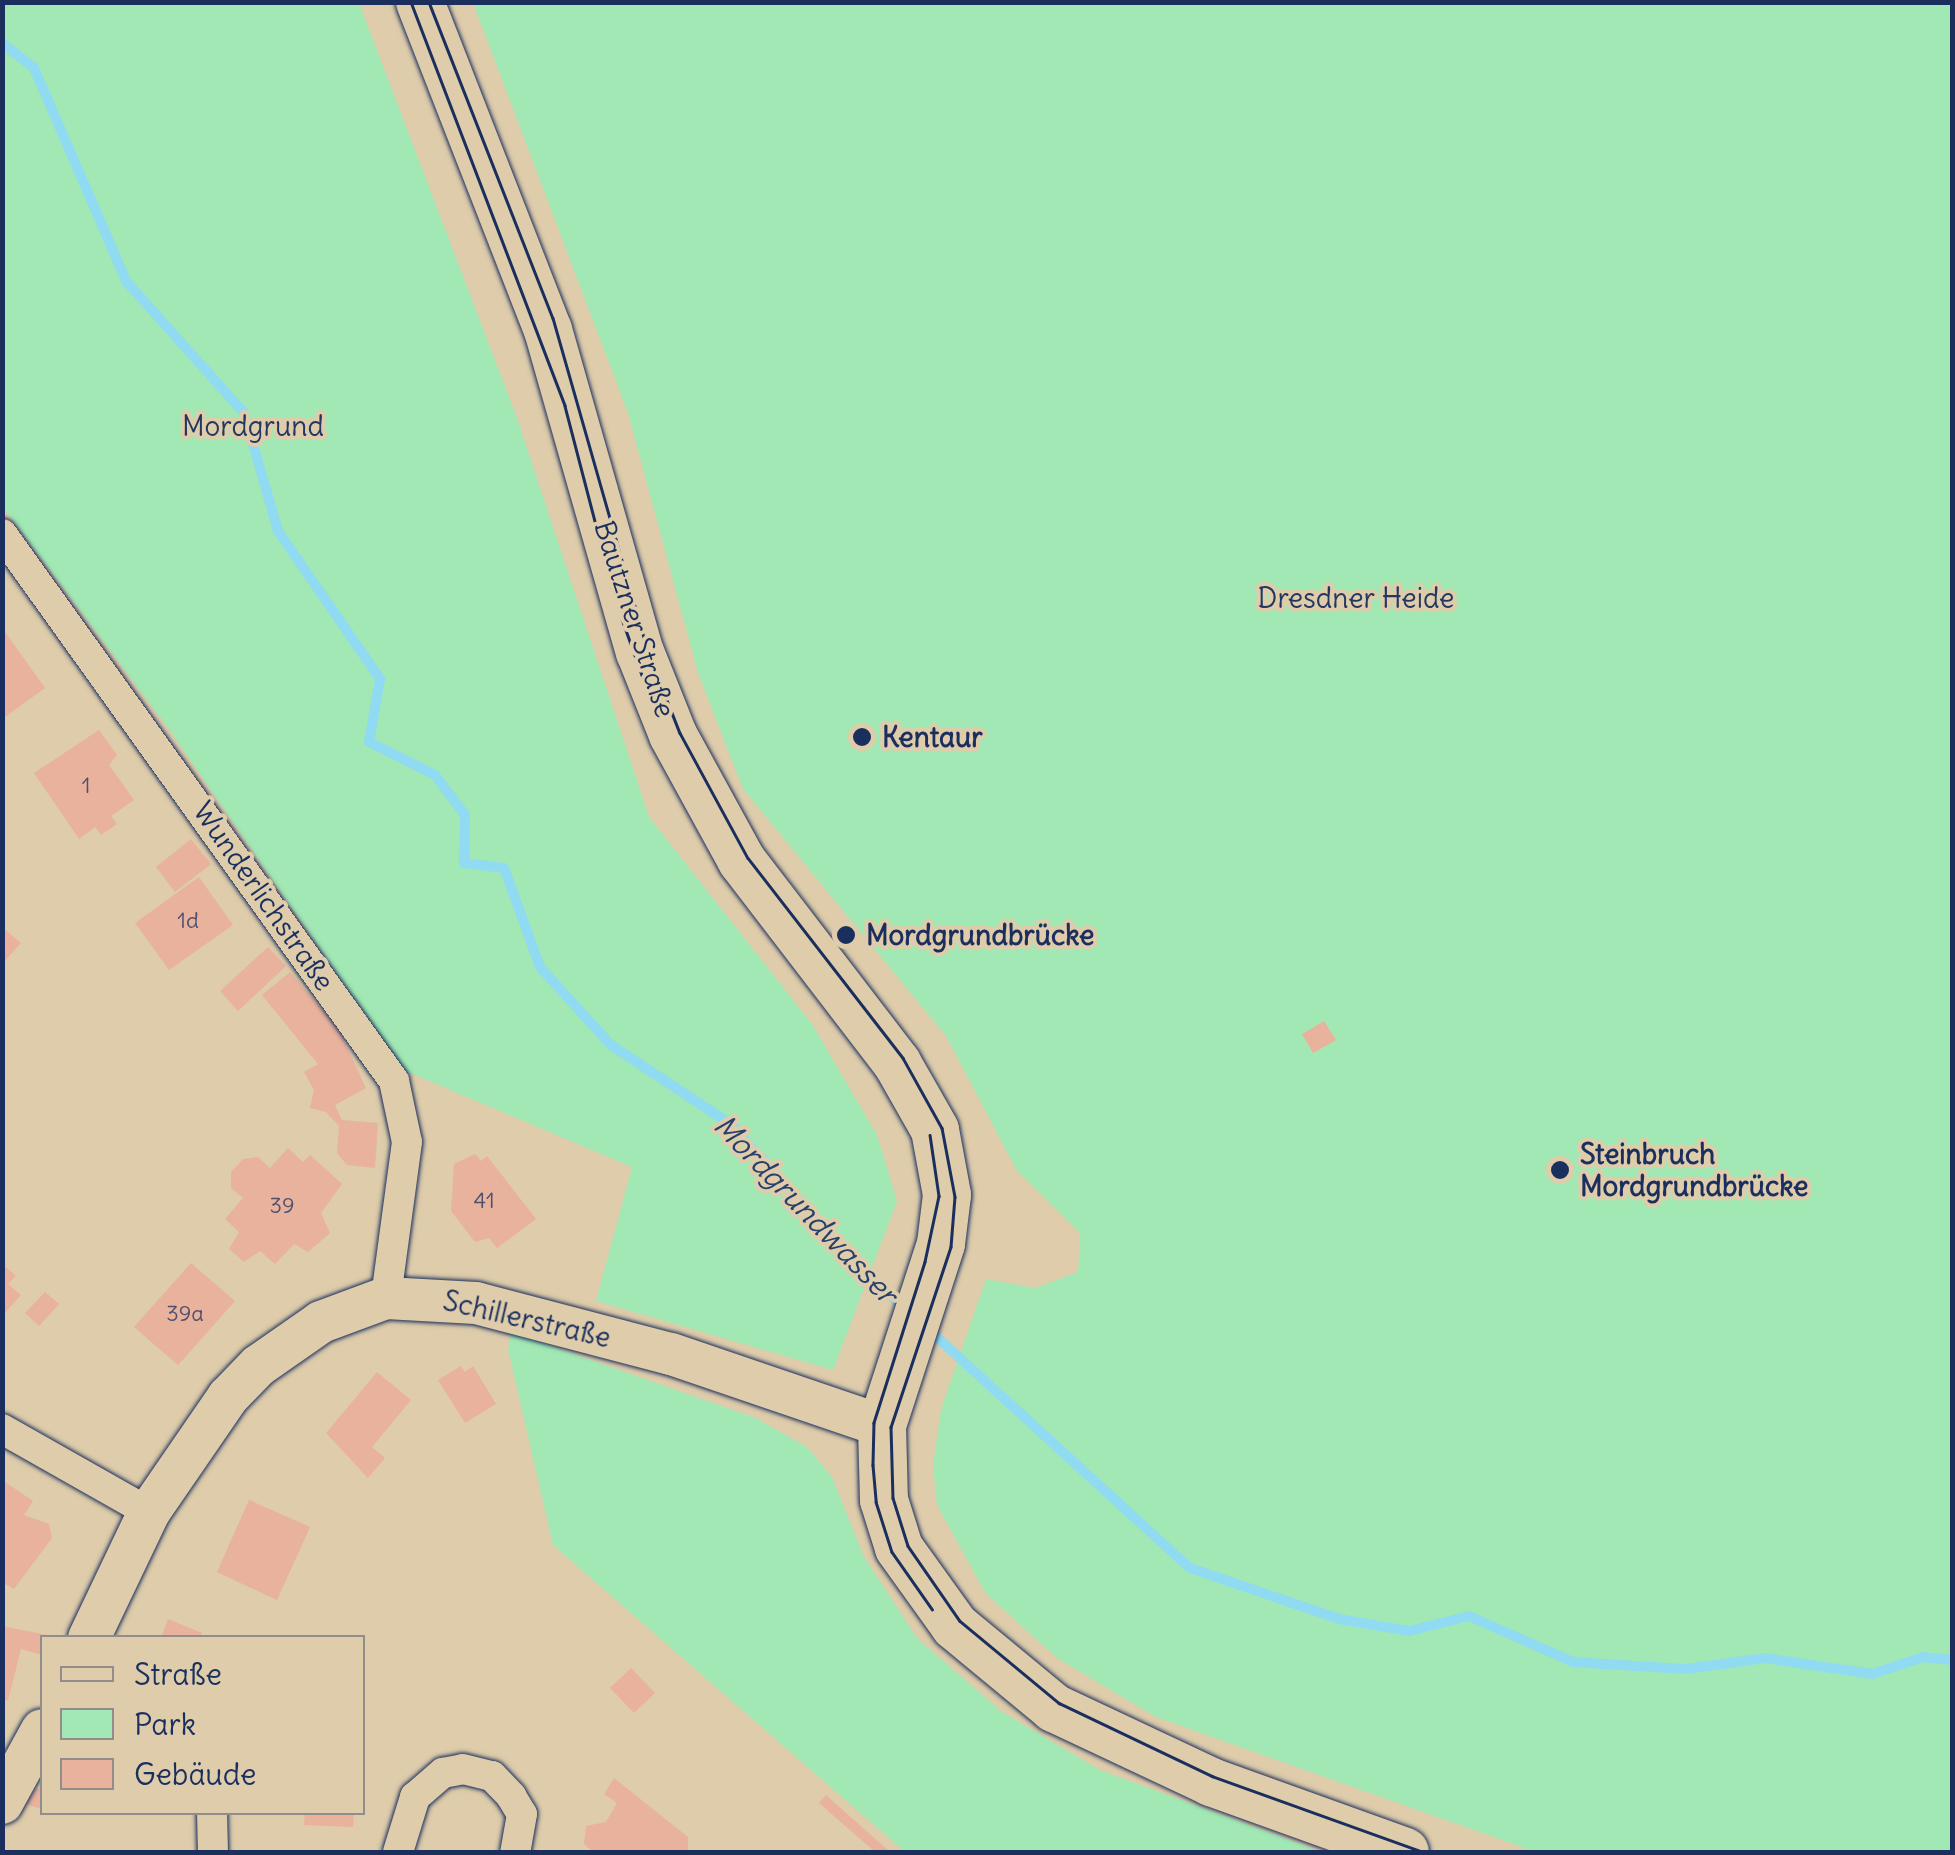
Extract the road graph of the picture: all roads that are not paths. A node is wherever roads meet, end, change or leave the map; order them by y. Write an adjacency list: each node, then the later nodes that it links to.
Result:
1 (420, 2): 4 (main road, Bautzner Straße)
2 (2, 534): 3 (street, Wunderlichstraße)
3 (386, 1298): 4 (street, Schillerstraße); 6 (street, Schillerstraße)
4 (886, 1408): 14 (main road)
5 (2, 1429): 6 (street)
6 (149, 1512): 7 (street, Schillerstraße)
7 (91, 1635)
8 (40, 1734): 9 (street)
9 (2, 1803)
10 (212, 1815): 11 (street)
11 (213, 1852)
12 (398, 1852): 13 (street)
13 (515, 1852)
14 (1405, 1852)

